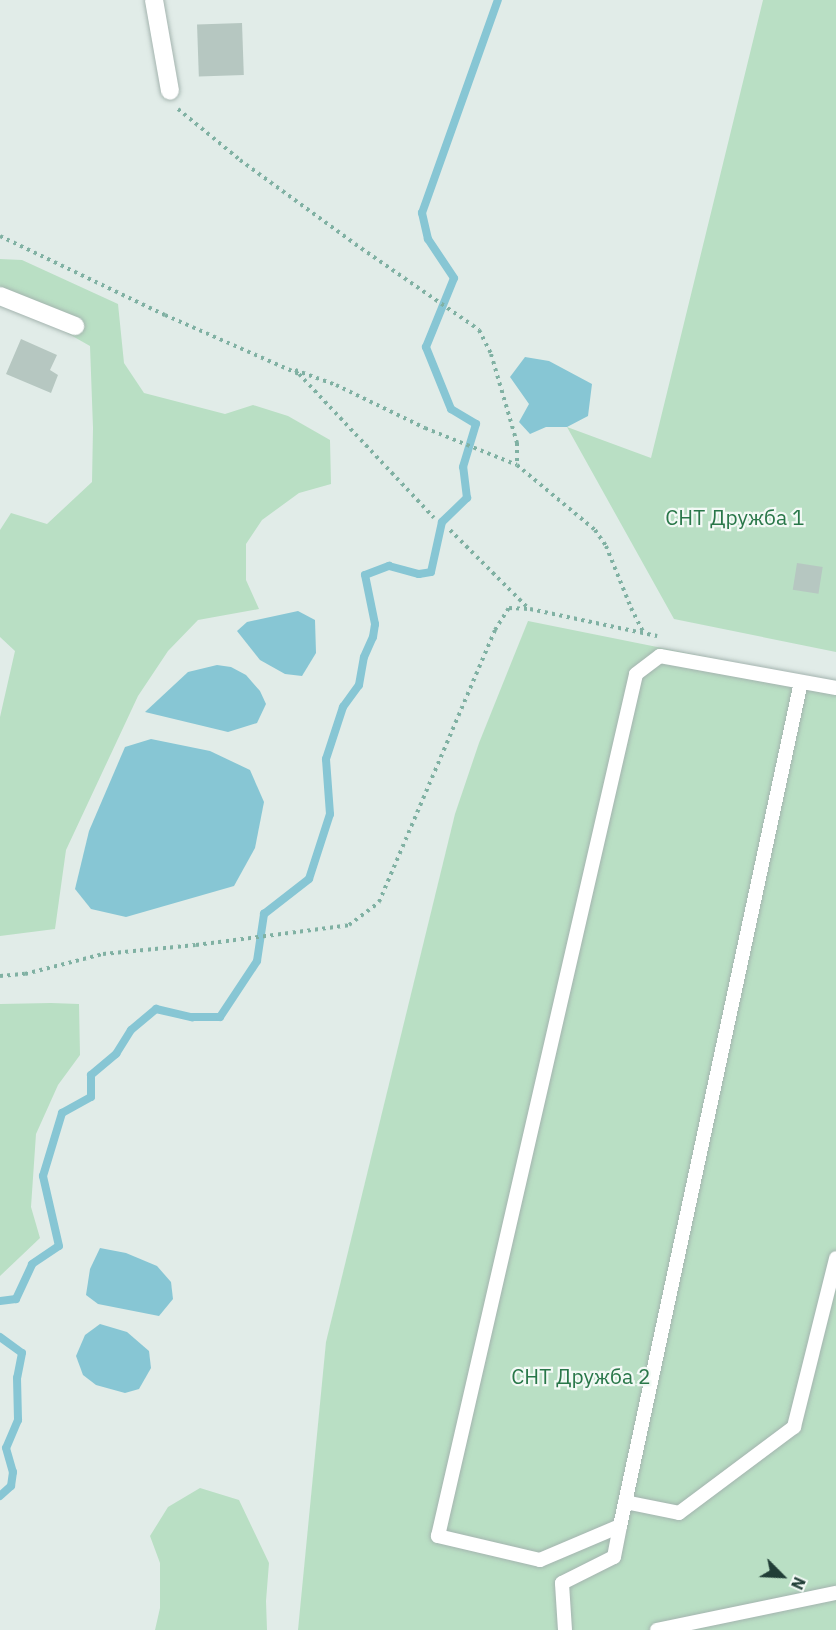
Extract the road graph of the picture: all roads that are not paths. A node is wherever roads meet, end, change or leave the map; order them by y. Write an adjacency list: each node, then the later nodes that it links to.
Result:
1 (154, 0): 2 (street)
2 (170, 91)
3 (0, 296): 4 (street)
4 (75, 326)
5 (801, 682): 6 (lane); 8 (lane); 9 (lane)
6 (836, 688)
7 (836, 1258): 8 (lane)
8 (625, 1502): 9 (lane)
9 (620, 1526): 11 (lane)
10 (836, 1593): 12 (lane)
11 (565, 1630)
12 (657, 1630)

